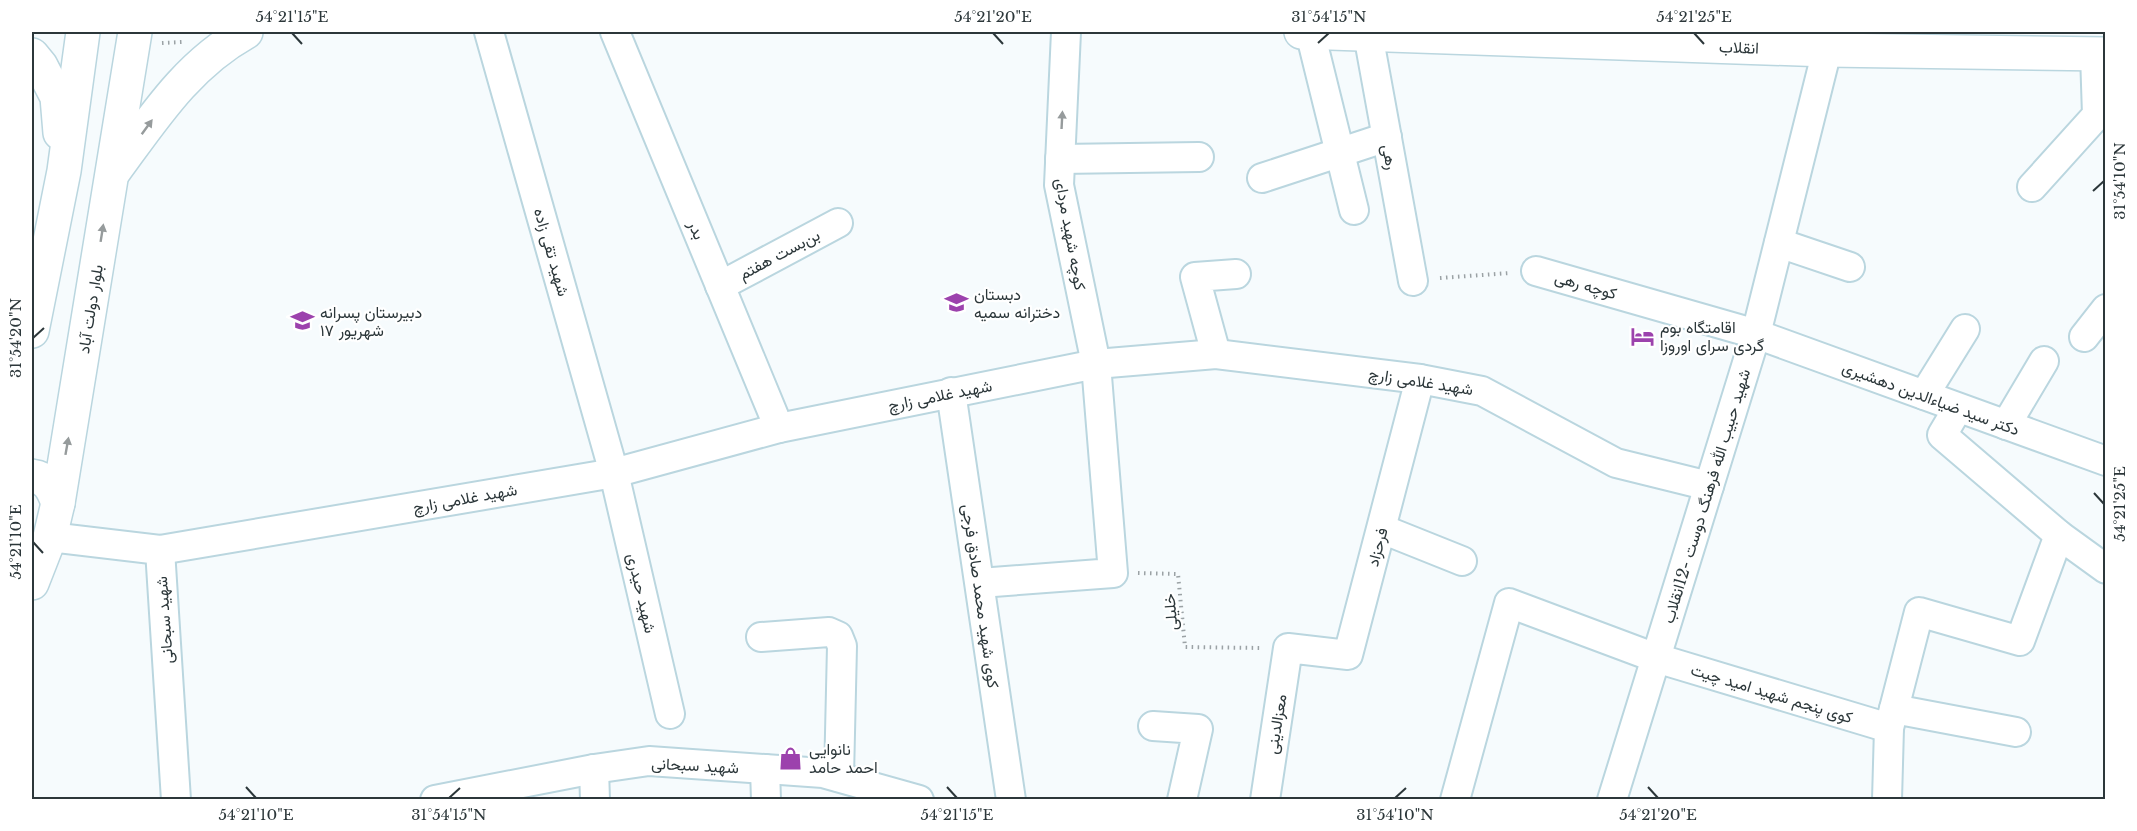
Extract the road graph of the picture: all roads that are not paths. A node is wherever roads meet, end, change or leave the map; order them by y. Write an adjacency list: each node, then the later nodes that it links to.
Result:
1 (83, 32): 19 (main road)
2 (135, 32): 20 (main road, بلوار دولت آباد)
3 (246, 32): 20 (main road, one-way to 3)
4 (489, 32): 46 (street, شهید تقی زاده)
5 (615, 32): 30 (street, بدر)
6 (1066, 32): 18 (street, کوچه شهید مردای, one-way to 6)
7 (1301, 32): 8 (main road, انقلاب)
8 (1310, 32): 9 (main road, انقلاب); 16 (street)
9 (1368, 34): 10 (main road, انقلاب); 15 (street, رهی)
10 (1494, 35): 11 (main road, انقلاب)
11 (1827, 41): 12 (main road, انقلاب); 25 (street, شهید حبیب الله فرهنگ دوست -12انقلاب)
12 (2001, 42): 13 (main road, انقلاب)
13 (2100, 54): 22 (street)
14 (32, 55): 19 (main road)
15 (1387, 137): 16 (street); 29 (street, رهی)
16 (1340, 152): 21 (street); 23 (street)
17 (1199, 157): 18 (street)
18 (1060, 159): 38 (street, کوچه شهید مردای)
19 (64, 171): 33 (main road)
20 (112, 174): 49 (main road, بلوار دولت آباد, one-way to 20)
21 (1262, 178)
22 (2032, 187)
23 (1354, 210)
24 (838, 223): 30 (street, بن‌بست هفتم)
25 (1779, 243): 26 (street); 34 (street, شهید حبیب الله فرهنگ دوست -12انقلاب)
26 (1850, 267)
27 (1536, 271): 34 (street, کوچه رهی)
28 (1236, 274): 36 (street)
29 (1413, 280)
30 (720, 286): 44 (street, بدر)
31 (2106, 309): 35 (street)
32 (1965, 329): 41 (street)
33 (32, 331)
34 (1756, 334): 41 (street, دکتر سید ضیاءالدین دهشیری); 48 (street, شهید حبیب الله فرهنگ دوست -12انقلاب)
35 (2084, 337)
36 (1216, 354): 38 (street, شهید غلامی زارچ); 39 (street, شهید غلامی زارچ)
37 (2044, 361): 43 (street)
38 (1096, 364): 40 (street, شهید غلامی زارچ); 57 (street, کوچه شهید مردای)
39 (1420, 379): 48 (street, شهید غلامی زارچ); 50 (street, فرحزاد)
40 (951, 393): 44 (street, شهید غلامی زارچ); 57 (street, کوی شهید محمد صادق فرجی)
41 (1924, 395): 42 (street, دکتر سید ضیاءالدین دهشیری)
42 (1958, 408): 43 (street, دکتر سید ضیاءالدین دهشیری); 51 (street)
43 (2006, 425): 45 (street, دکتر سید ضیاءالدین دهشیری)
44 (779, 428): 46 (street, شهید غلامی زارچ)
45 (2106, 461)
46 (614, 473): 53 (street, شهید غلامی زارچ); 61 (street, شهید حیدری)
47 (32, 476): 49 (main road)
48 (1709, 486): 60 (street, شهید حبیب الله فرهنگ دوست -12انقلاب)
49 (58, 503): 52 (main road, بلوار دولت آباد)
50 (1382, 529): 55 (street); 59 (street, فرحزاد)
51 (2059, 535): 54 (street); 62 (street)
52 (50, 537): 53 (street); 56 (main road, بلوار دولت آباد)
53 (159, 550): 68 (street, شهید سبحانی)
54 (2102, 559)
55 (1462, 561)
56 (32, 584)
57 (980, 584): 73 (street, کوی شهید محمد صادق فرجی)
58 (761, 637): 67 (street)
59 (1288, 648): 75 (street, معزالدینی)
60 (1656, 658): 62 (street, کوی پنجم شهید امید چیت); 76 (street, کوی پنجم شهید امید چیت); 77 (street, شهید حبیب الله فرهنگ دوست -12انقلاب)
61 (670, 714)
62 (1892, 718): 64 (street, کوی پنجم شهید امید چیت); 78 (street)
63 (1153, 726): 74 (street)
64 (2016, 732)
65 (594, 769): 66 (street, شهید سبحانی); 69 (street, شهید سبحانی); 70 (street)
66 (765, 769): 67 (street, شهید سبحانی); 71 (street)
67 (839, 777): 72 (street, شهید سبحانی)
68 (176, 800)
69 (435, 800)
70 (595, 800)
71 (766, 800)
72 (919, 800)
73 (1011, 800)
74 (1182, 800)
75 (1265, 800)
76 (1455, 800)
77 (1612, 800)
78 (1887, 800)

